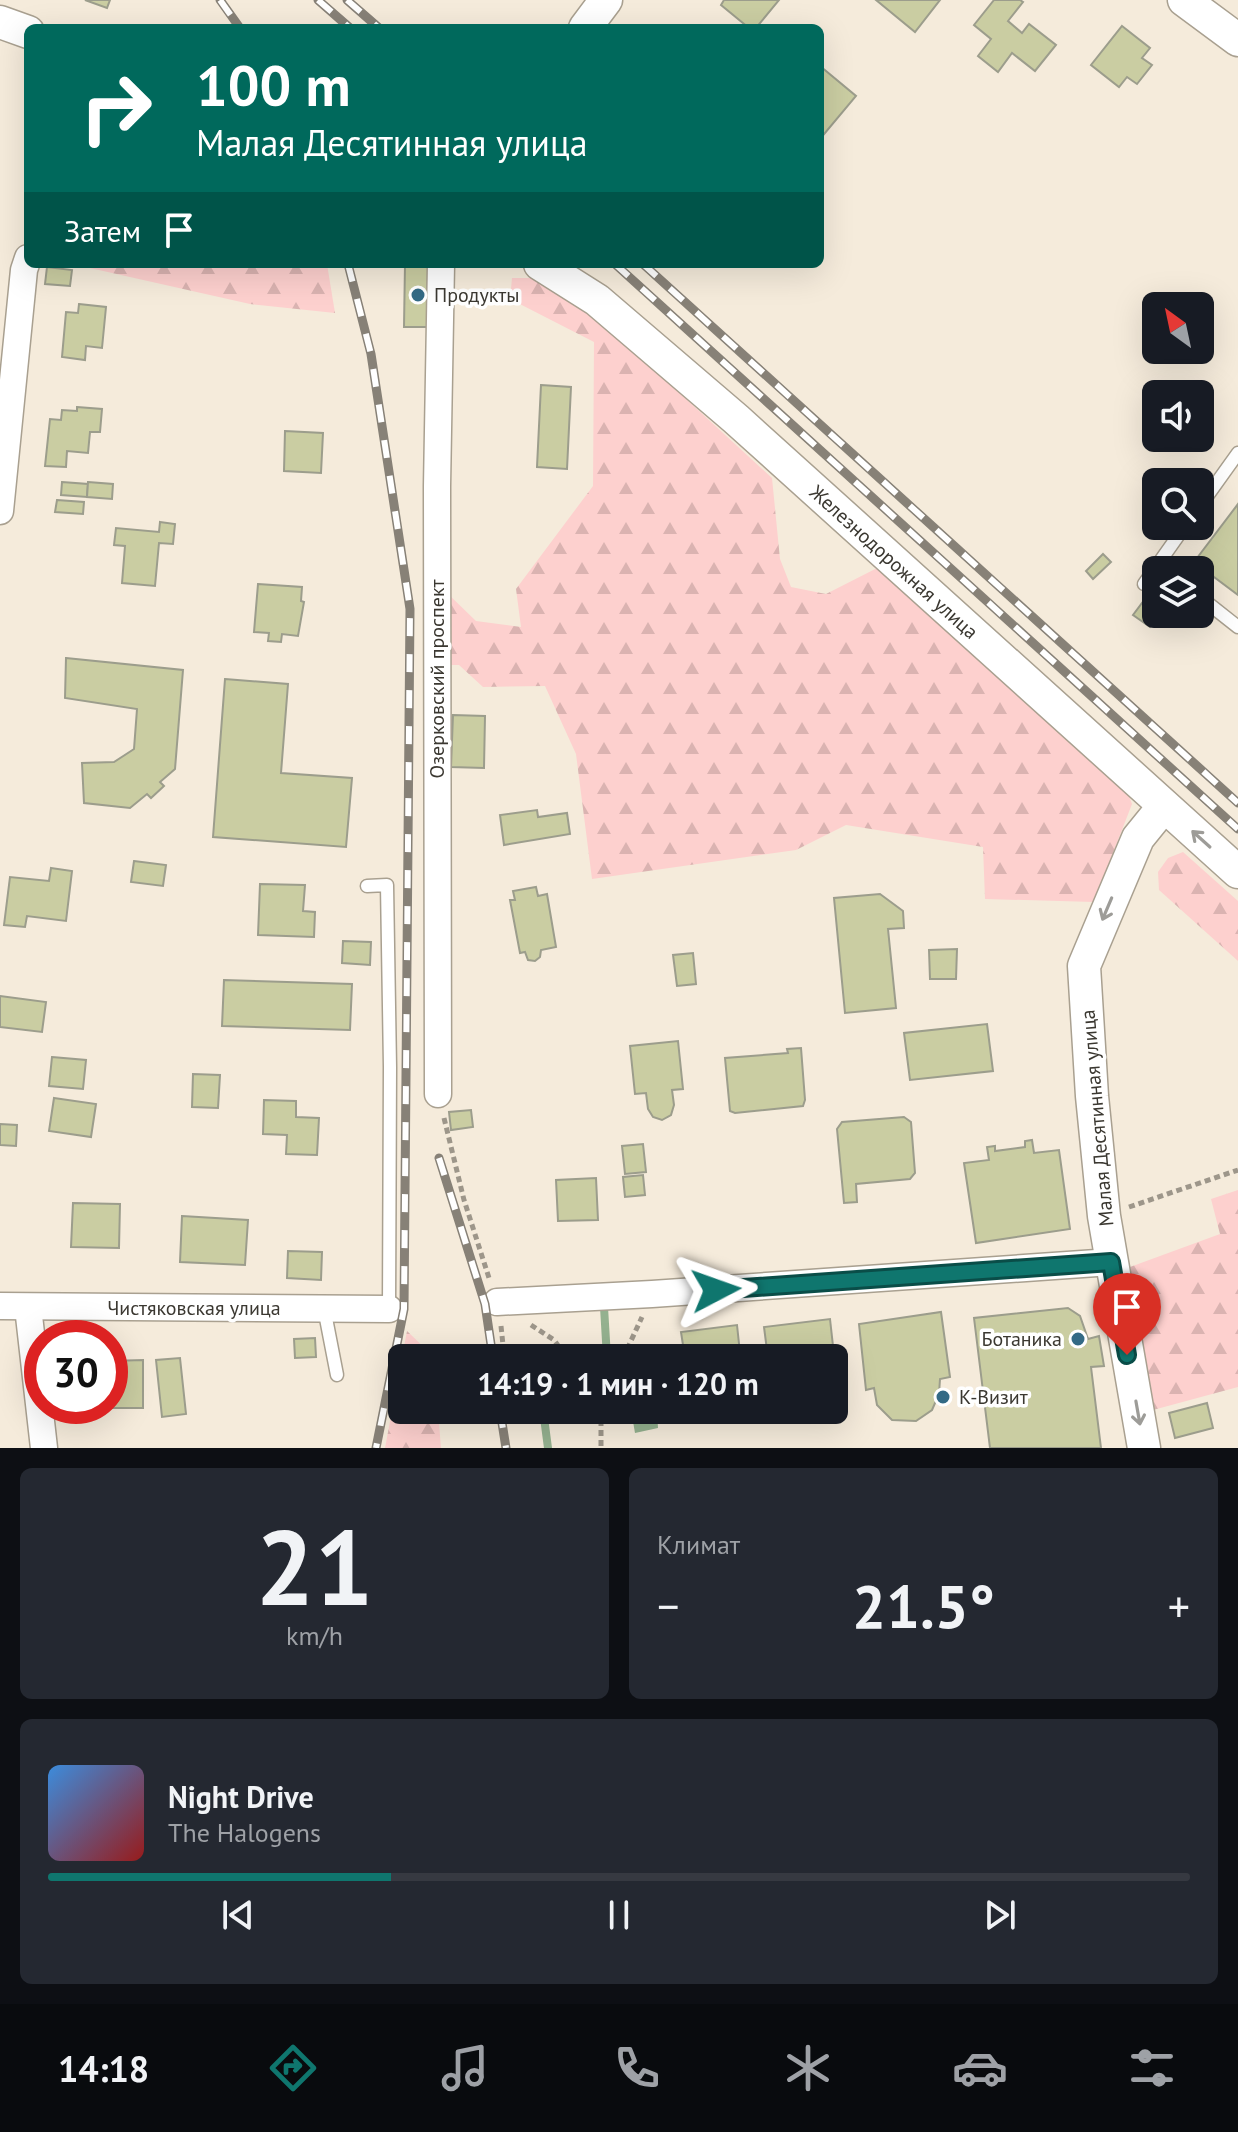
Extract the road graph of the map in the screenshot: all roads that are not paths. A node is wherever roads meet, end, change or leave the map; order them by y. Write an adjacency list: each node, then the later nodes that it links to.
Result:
1 (606, 0): 4 (street)
2 (1184, 0): 6 (street)
3 (0, 22): 5 (street)
4 (588, 24)
5 (24, 31)
6 (1238, 40)
7 (25, 268): 12 (street)
8 (441, 268): 20 (street, Озерковский проспект)
9 (546, 268): 15 (street, Железнодорожная улица)
10 (1238, 453): 11 (lane)
11 (1214, 486)
12 (0, 511)
13 (1214, 608): 14 (lane)
14 (1238, 627)
15 (1134, 778): 16 (street, Железнодорожная улица); 17 (street)
16 (1164, 806): 17 (street, Малая Десятинная улица); 18 (street, Железнодорожная улица, one-way to 16)
17 (1138, 838): 21 (street, Малая Десятинная улица, one-way to 21)
18 (1238, 872)
19 (367, 886): 26 (lane)
20 (438, 1094)
21 (1111, 1262): 22 (street); 29 (street, Малая Десятинная улица, one-way to 29)
22 (497, 1302)
23 (0, 1306): 24 (street, Чистяковская улица)
24 (28, 1307): 25 (street, Чистяковская улица); 28 (street)
25 (324, 1308): 26 (street, Чистяковская улица); 27 (lane)
26 (389, 1309)
27 (337, 1375)
28 (44, 1448)
29 (1144, 1448)

